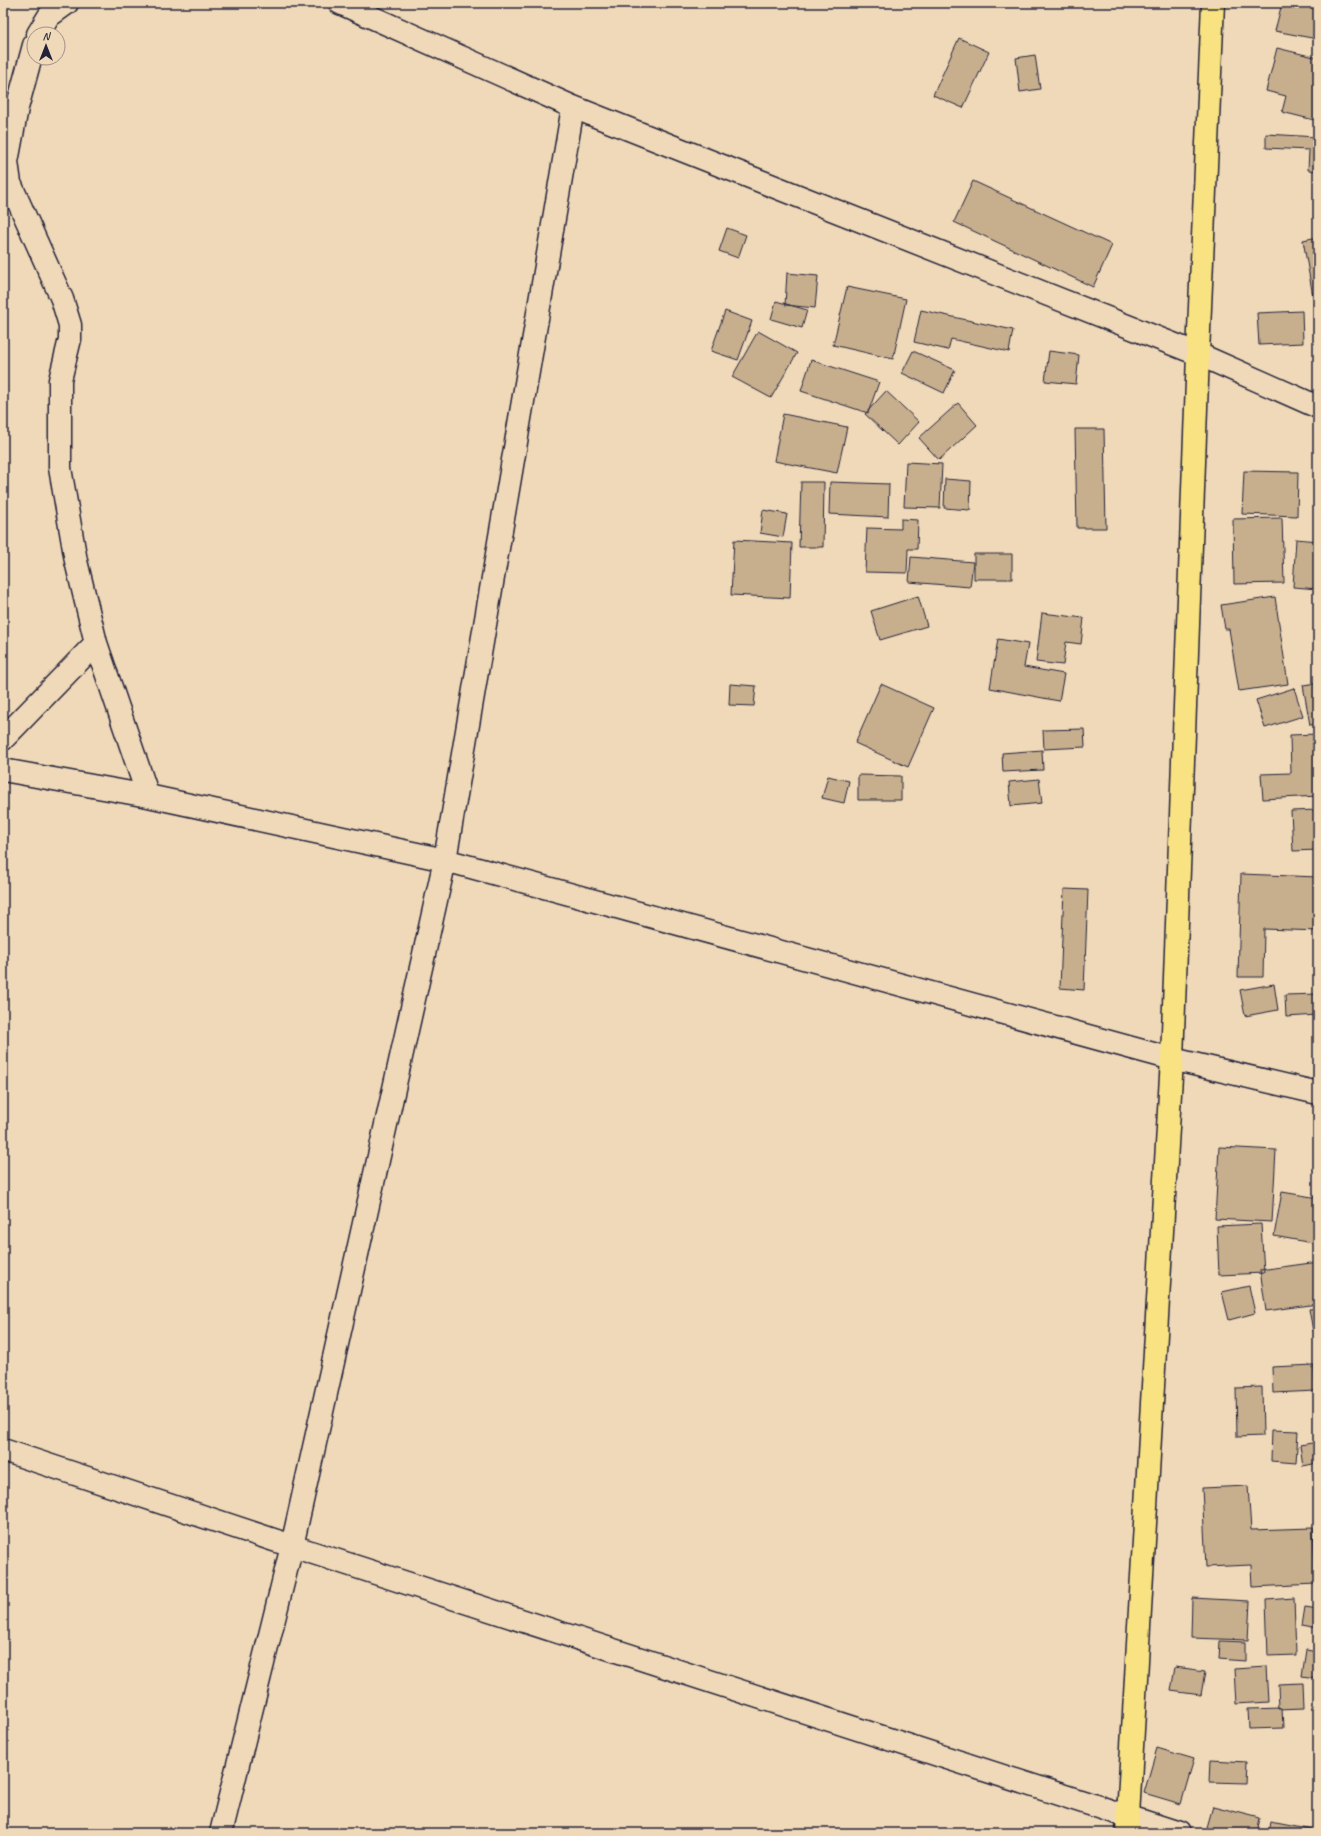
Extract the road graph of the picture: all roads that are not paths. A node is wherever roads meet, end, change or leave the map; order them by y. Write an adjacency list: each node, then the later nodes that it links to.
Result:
1 (67, 3): 4 (street)
2 (340, 3): 6 (street)
3 (1214, 3): 7 (main road)
4 (43, 26)
5 (28, 66): 9 (street)
6 (573, 107): 7 (street); 13 (street)
7 (1198, 354): 8 (street); 14 (main road)
8 (1318, 407)
9 (96, 643): 10 (street); 12 (street)
10 (3, 739)
11 (3, 770): 12 (street)
12 (148, 796): 13 (street)
13 (445, 860): 14 (street); 17 (street)
14 (1172, 1059): 15 (street); 18 (main road)
15 (1318, 1093)
16 (3, 1450): 17 (street)
17 (292, 1546): 18 (street); 19 (street)
18 (1128, 1825): 20 (street)
19 (221, 1833)
20 (1179, 1833)

